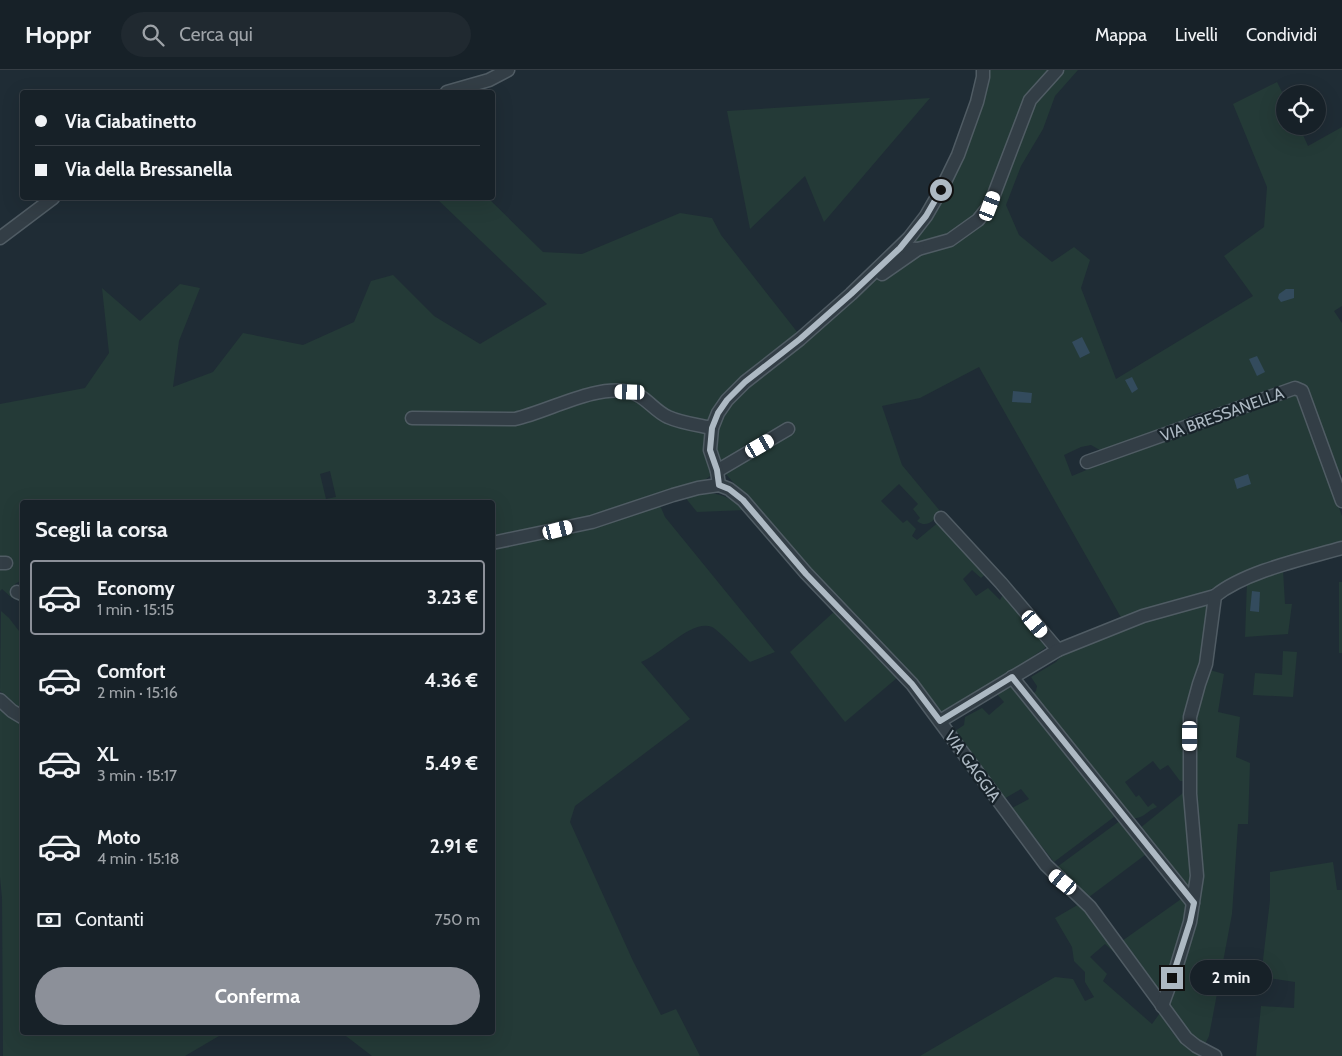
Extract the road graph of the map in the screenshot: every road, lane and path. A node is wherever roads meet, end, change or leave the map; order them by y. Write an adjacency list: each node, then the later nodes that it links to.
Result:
1 (508, 70): 4 (street)
2 (983, 70): 7 (street)
3 (1057, 70): 8 (street)
4 (454, 90)
5 (48, 201): 6 (street)
6 (0, 238)
7 (900, 248): 8 (street); 9 (street)
8 (918, 249): 9 (street)
9 (850, 294): 11 (street)
10 (412, 418): 11 (street)
11 (712, 428): 14 (street)
12 (788, 429): 14 (street)
13 (1087, 462): 15 (street, VIA BRESSANELLA)
14 (717, 470): 16 (street)
15 (1339, 480): 17 (street, VIA BRESSANELLA)
16 (719, 485): 19 (street); 26 (street, VIA GAGGIA)
17 (1342, 502)
18 (941, 518): 22 (street)
19 (495, 542)
20 (1342, 548): 21 (street)
21 (1215, 596): 22 (street); 27 (street)
22 (1058, 650): 23 (street)
23 (1012, 677): 26 (street); 27 (street)
24 (0, 700): 25 (street)
25 (20, 716)
26 (940, 721): 28 (street, VIA GAGGIA)
27 (1194, 903): 28 (street)
28 (1162, 1006): 29 (street, VIA GAGGIA)
29 (1215, 1056)

